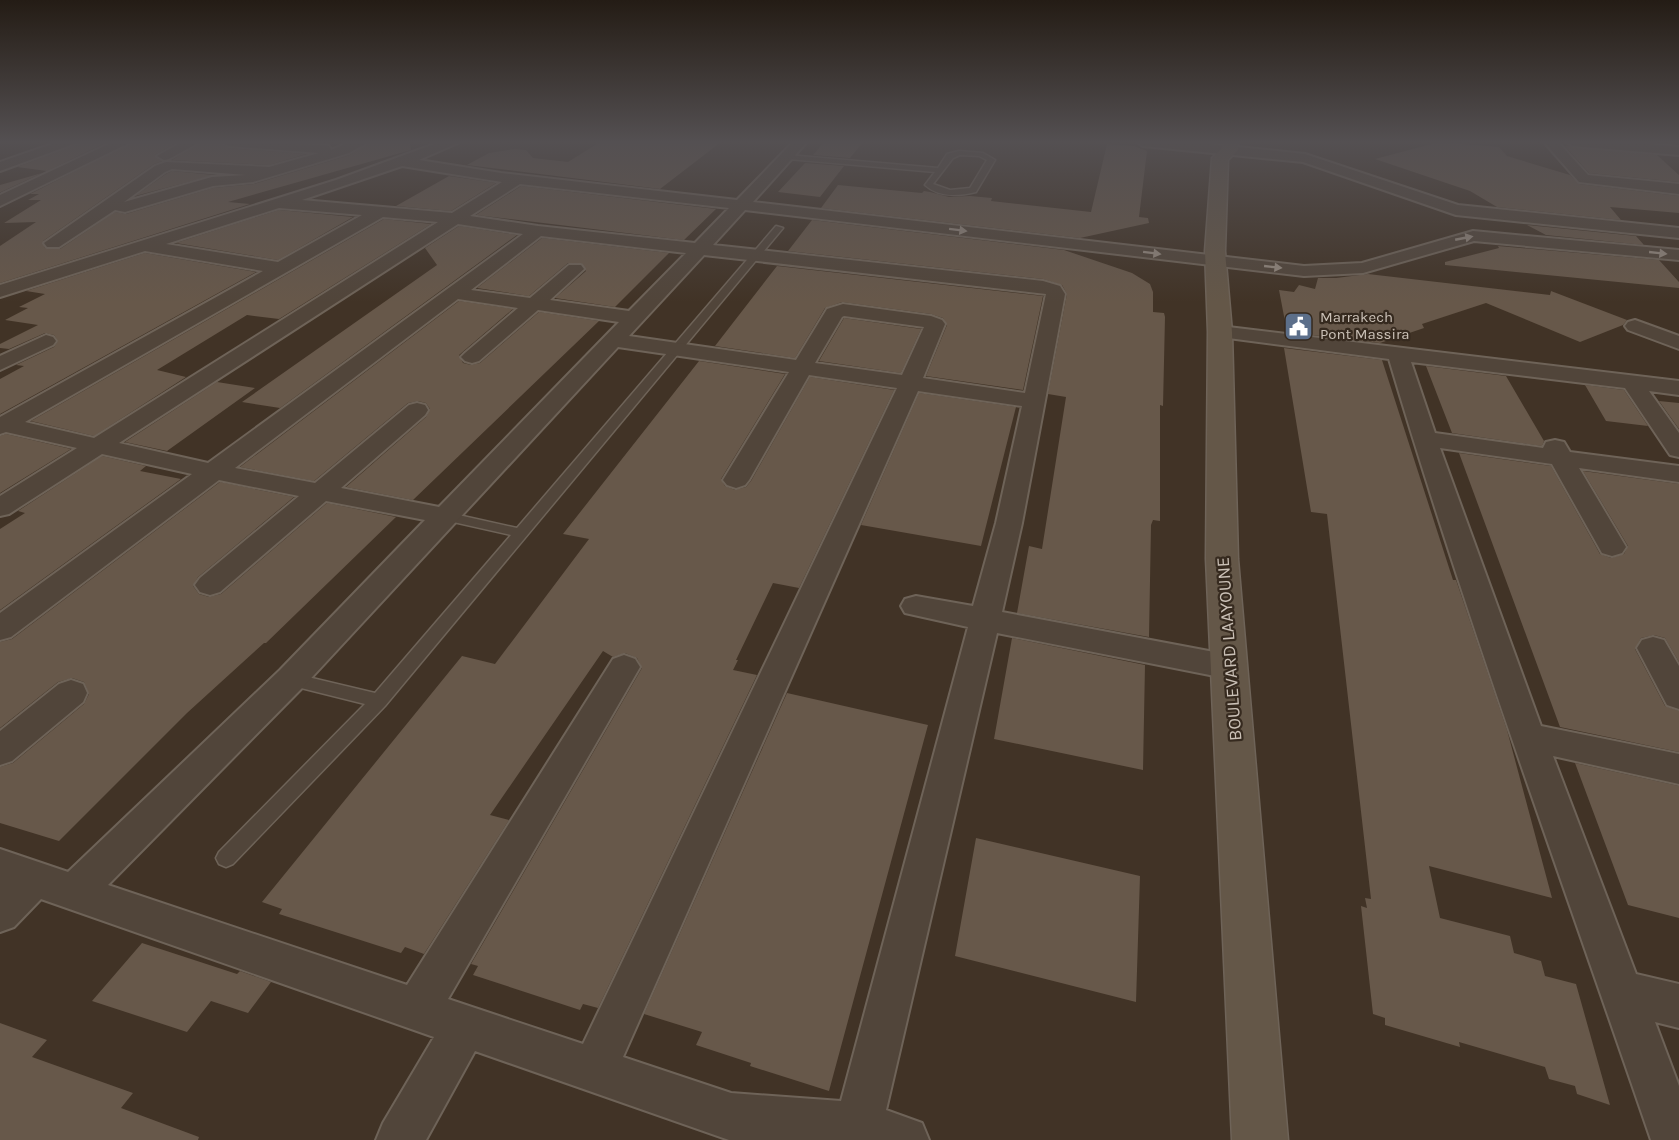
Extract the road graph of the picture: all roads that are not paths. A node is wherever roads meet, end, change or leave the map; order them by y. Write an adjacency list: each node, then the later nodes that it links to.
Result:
1 (123, 195): 11 (street)
2 (169, 195): 11 (street)
3 (256, 195): 18 (street)
4 (307, 195): 12 (street)
5 (494, 195): 13 (street)
6 (663, 195): 10 (street)
7 (751, 195): 10 (street)
8 (1217, 195): 22 (street, BOULEVARD LAAYOUNE)
9 (1413, 195): 16 (street)
10 (742, 204): 19 (street); 22 (street, one-way to 22)
11 (111, 206): 17 (street)
12 (382, 211): 13 (street); 23 (street)
13 (459, 219): 15 (street); 46 (street)
14 (779, 228): 20 (lane)
15 (538, 231): 19 (street); 26 (street)
16 (1679, 232)
17 (53, 243)
18 (141, 245): 23 (street); 25 (street)
19 (700, 249): 20 (street); 28 (street)
20 (756, 255): 34 (lane); 42 (street)
21 (1679, 255): 22 (street, one-way to 21)
22 (1215, 261): 30 (street, BOULEVARD LAAYOUNE)
23 (281, 268): 44 (street)
24 (575, 269): 27 (street)
25 (4, 286)
26 (454, 293): 27 (street); 49 (street)
27 (532, 304): 28 (street); 36 (street)
28 (634, 318): 31 (street)
29 (1635, 326): 33 (street)
30 (1220, 332): 35 (street); 63 (street, BOULEVARD LAAYOUNE)
31 (613, 340): 34 (street); 54 (street)
32 (46, 341): 37 (street)
33 (1679, 343)
34 (676, 349): 38 (street); 55 (lane)
35 (1398, 355): 39 (street); 45 (street)
36 (472, 357)
37 (0, 364)
38 (801, 367): 40 (street); 40 (street); 51 (street)
39 (1632, 382): 41 (street); 48 (street)
40 (910, 383): 42 (street); 79 (street)
41 (1679, 388)
42 (1034, 400): 59 (street)
43 (417, 410): 52 (street)
44 (1, 425): 46 (street)
45 (1424, 439): 47 (street); 68 (street)
46 (99, 446): 49 (street); 53 (street)
47 (1557, 450): 50 (street); 56 (street)
48 (1679, 450)
49 (211, 471): 52 (street); 60 (street)
50 (1679, 474)
51 (736, 480)
52 (320, 492): 54 (street); 57 (street)
53 (0, 508)
54 (445, 516): 55 (lane); 64 (street)
55 (521, 533): 67 (lane)
56 (1612, 546)
57 (210, 585)
58 (916, 606): 59 (street)
59 (983, 621): 63 (street); 80 (street)
60 (0, 629)
61 (1653, 648): 66 (street)
62 (624, 666): 77 (street)
63 (1230, 667): 83 (street, BOULEVARD LAAYOUNE)
64 (291, 679): 67 (lane); 73 (street)
65 (71, 693): 69 (street)
66 (1679, 696)
67 (379, 701): 71 (lane)
68 (1527, 736): 70 (street); 75 (street)
69 (0, 751)
70 (1679, 769)
71 (226, 858)
72 (18, 873): 73 (street); 74 (street)
73 (75, 892): 77 (street)
74 (0, 913)
75 (1623, 992): 76 (street); 84 (street)
76 (1679, 1006)
77 (417, 1010): 78 (street)
78 (465, 1026): 79 (street); 81 (street)
79 (594, 1070): 80 (street)
80 (858, 1126): 82 (street)
81 (400, 1140)
82 (905, 1140)
83 (1260, 1140)
84 (1675, 1140)

